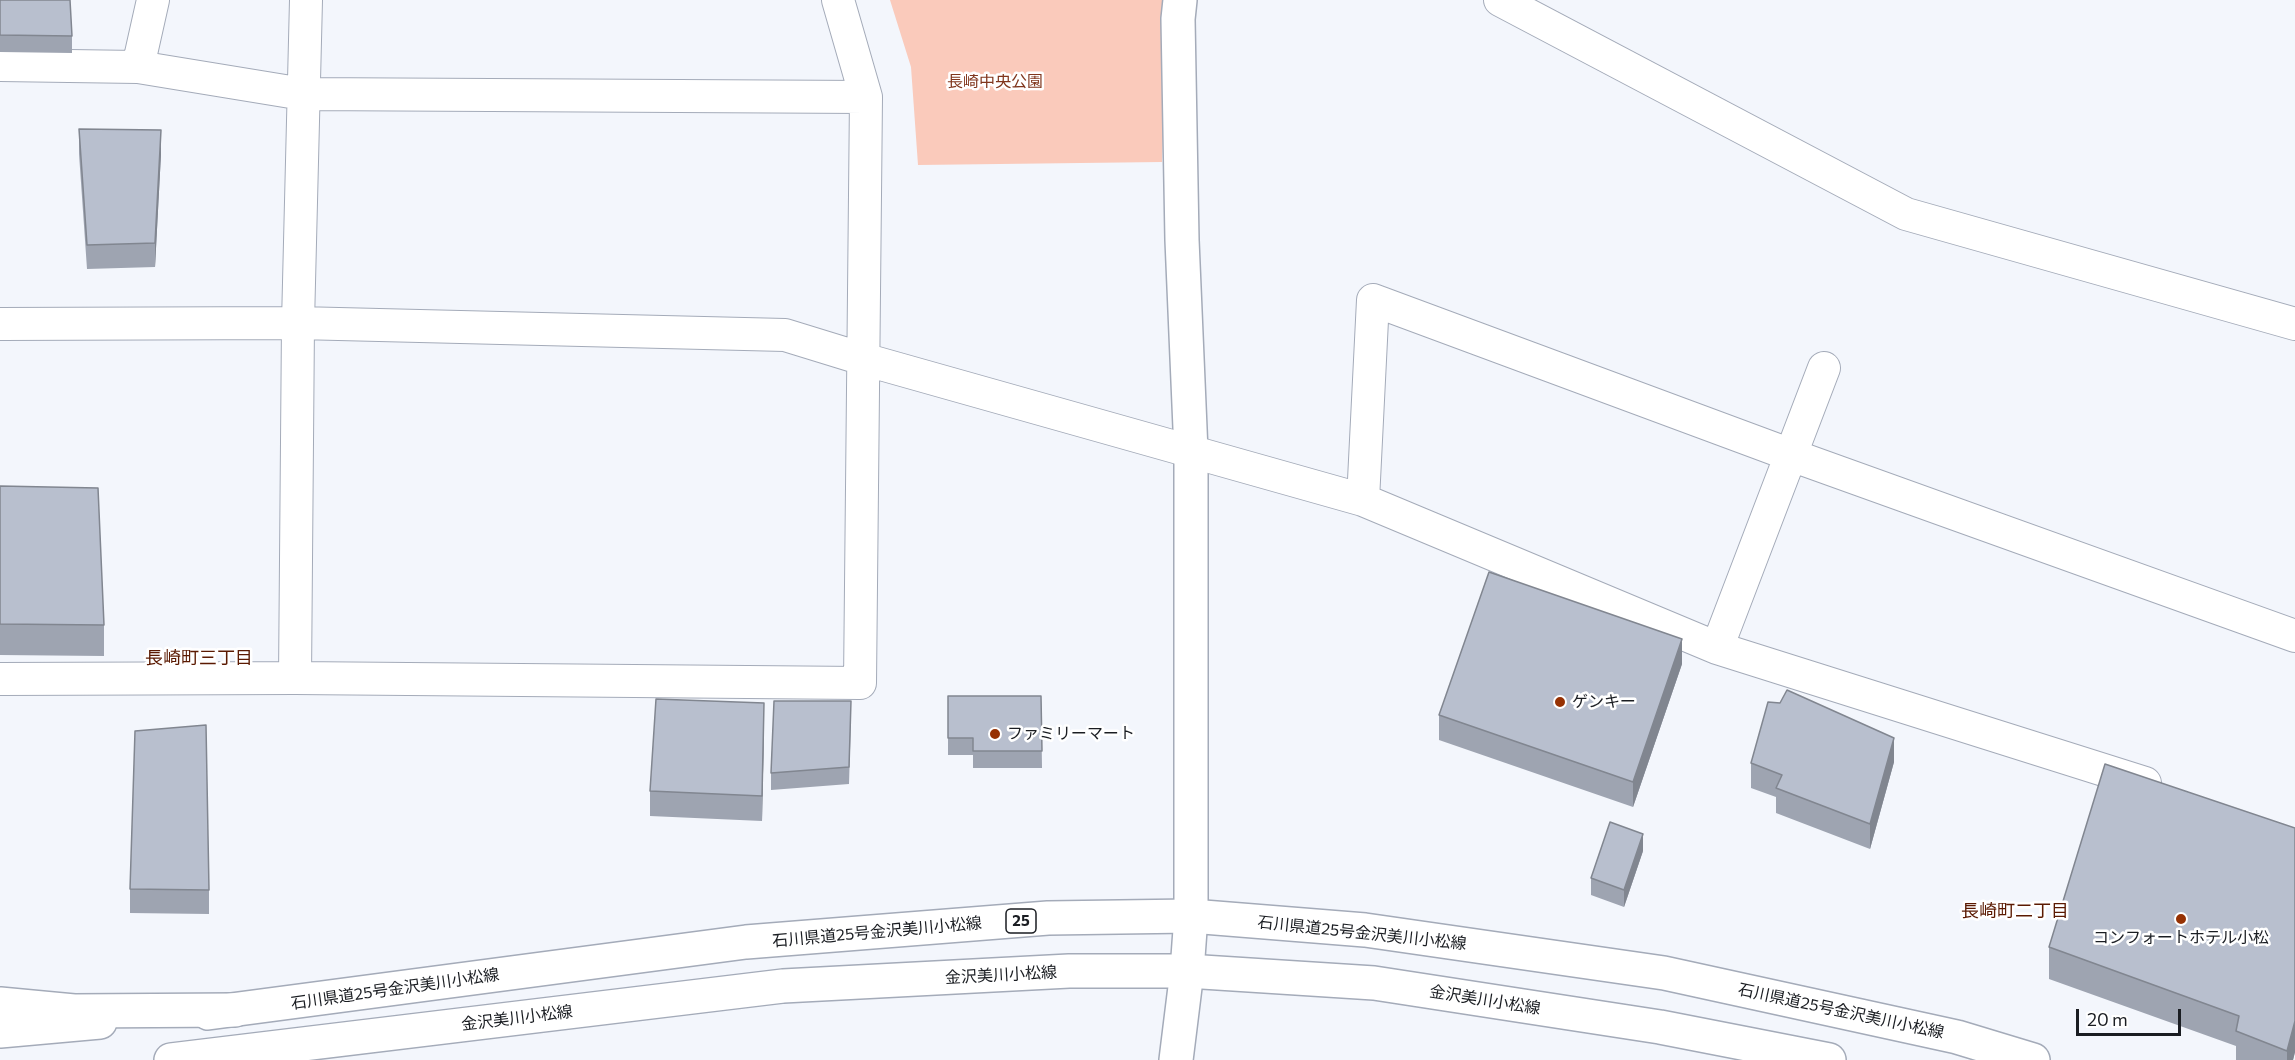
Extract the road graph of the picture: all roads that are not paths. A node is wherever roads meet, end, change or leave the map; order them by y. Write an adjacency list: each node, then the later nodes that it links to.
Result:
1 (153, 0): 7 (street)
2 (306, 0): 8 (street)
3 (838, 0): 9 (street)
4 (1180, 0): 15 (main road)
5 (1500, 0): 12 (street)
6 (0, 65): 7 (street)
7 (138, 67): 8 (street)
8 (303, 94): 9 (street); 10 (street)
9 (866, 97): 13 (street)
10 (298, 323): 11 (street); 13 (street); 20 (street)
11 (0, 324)
12 (2295, 324)
13 (863, 359): 15 (street); 20 (street)
14 (1824, 368): 16 (street)
15 (1191, 452): 17 (street); 23 (main road)
16 (1791, 455): 17 (street); 18 (street); 19 (street)
17 (1363, 500): 19 (street)
18 (2295, 636)
19 (1717, 648): 22 (street)
20 (295, 678): 21 (street)
21 (0, 679)
22 (2170, 791)
23 (1191, 915): 24 (main road); 26 (main road, 石川県道25号金沢美川小松線 / 25); 31 (main road, 石川県道25号金沢美川小松線 / 25)
24 (1187, 971): 28 (main road, 金沢美川小松線); 29 (main road); 30 (main road, 金沢美川小松線)
25 (0, 1004): 26 (main road)
26 (235, 1010): 27 (main road, 石川県道25号金沢美川小松線 / 25)
27 (0, 1031)
28 (171, 1060)
29 (1176, 1060)
30 (1829, 1060)
31 (2034, 1060)

